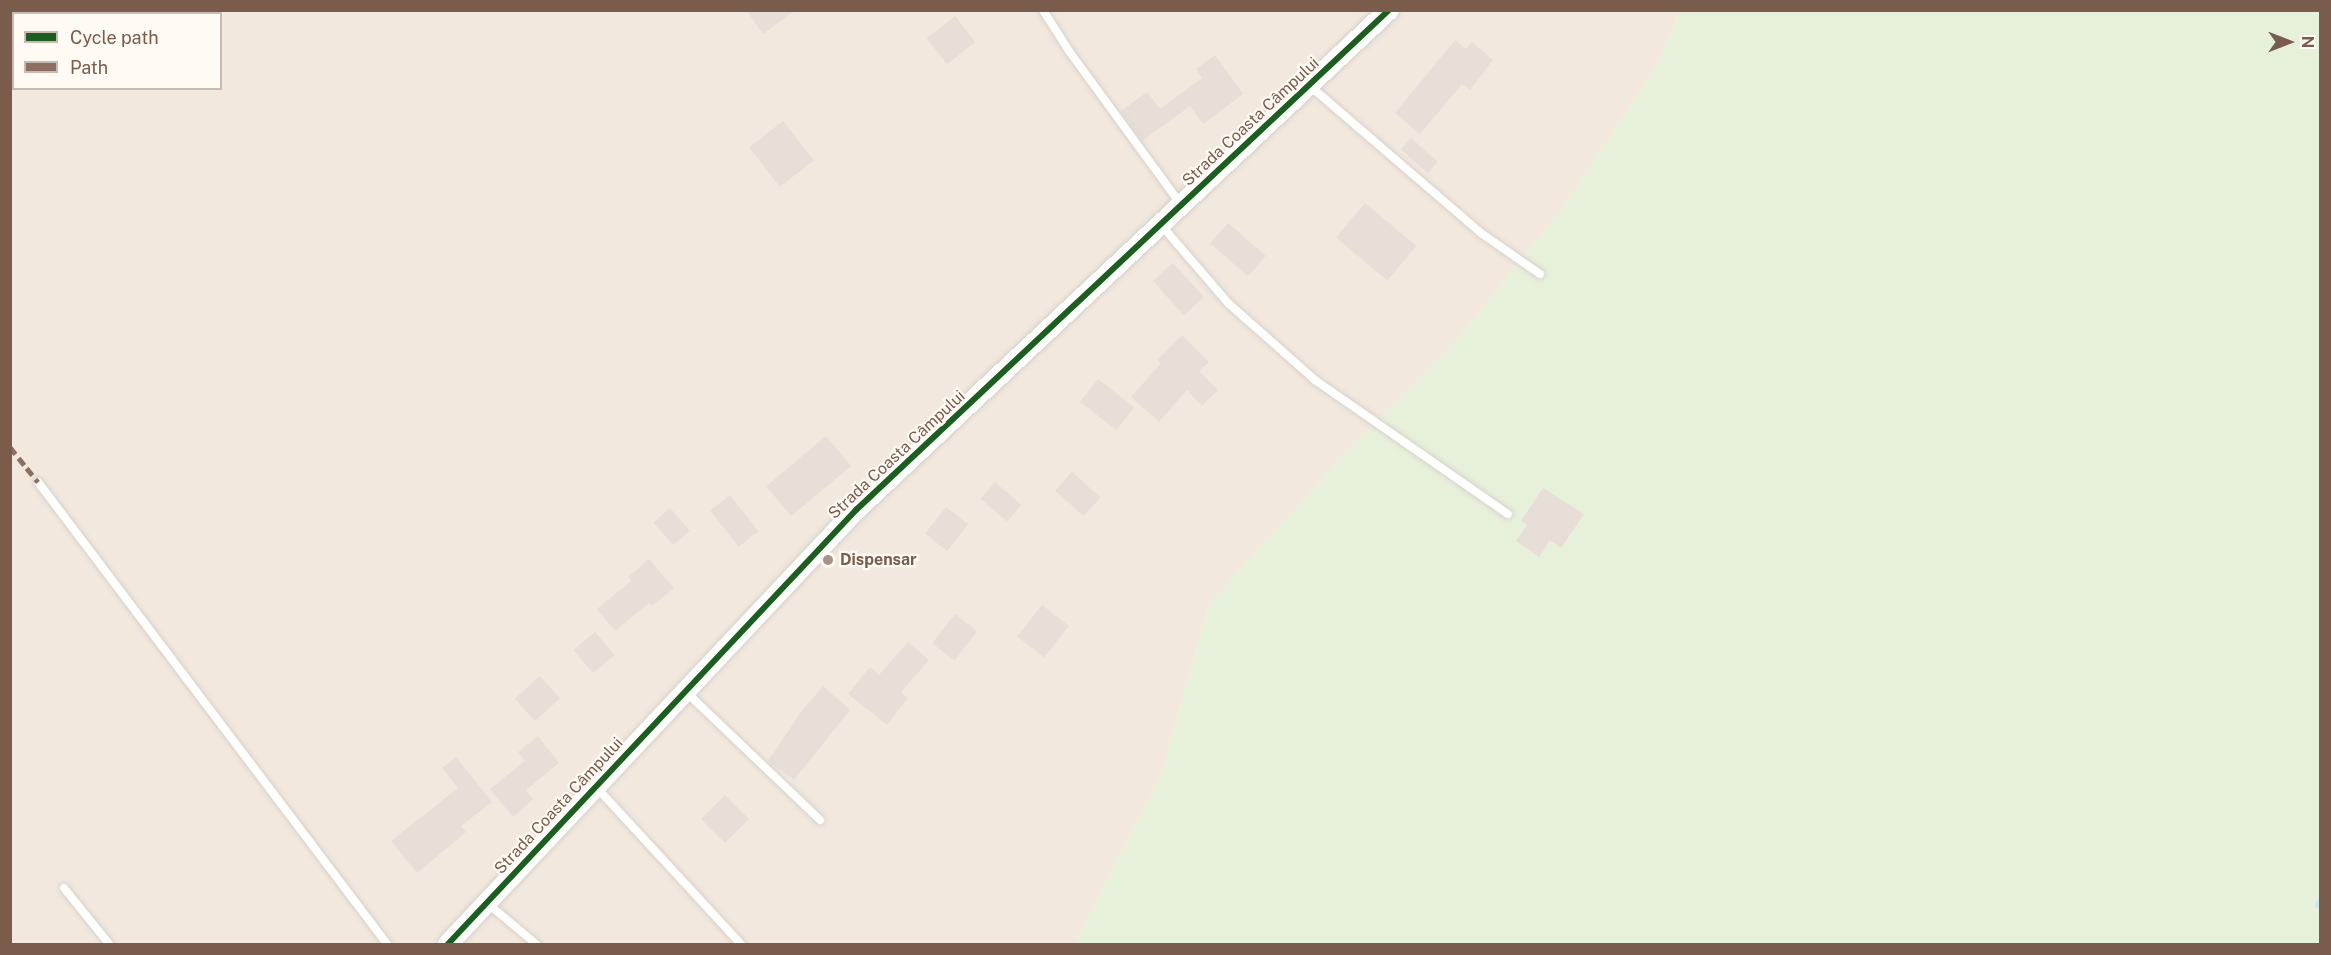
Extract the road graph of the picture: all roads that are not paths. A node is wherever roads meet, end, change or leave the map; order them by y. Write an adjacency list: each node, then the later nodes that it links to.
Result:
1 (1043, 10): 4 (lane)
2 (1389, 10): 3 (street, Strada Coasta Câmpului)
3 (1310, 85): 4 (street, Strada Coasta Câmpului); 6 (lane)
4 (1182, 206): 5 (street, Strada Coasta Câmpului)
5 (1161, 225): 8 (lane); 9 (street, Strada Coasta Câmpului)
6 (1540, 274)
7 (38, 482): 15 (lane)
8 (1508, 514)
9 (685, 691): 10 (street, Strada Coasta Câmpului); 11 (lane)
10 (596, 786): 13 (street, Strada Coasta Câmpului); 18 (lane)
11 (820, 820)
12 (64, 888): 14 (lane)
13 (487, 903): 16 (street, Strada Coasta Câmpului); 17 (lane)
14 (109, 945)
15 (387, 945)
16 (448, 945)
17 (536, 945)
18 (741, 945)

